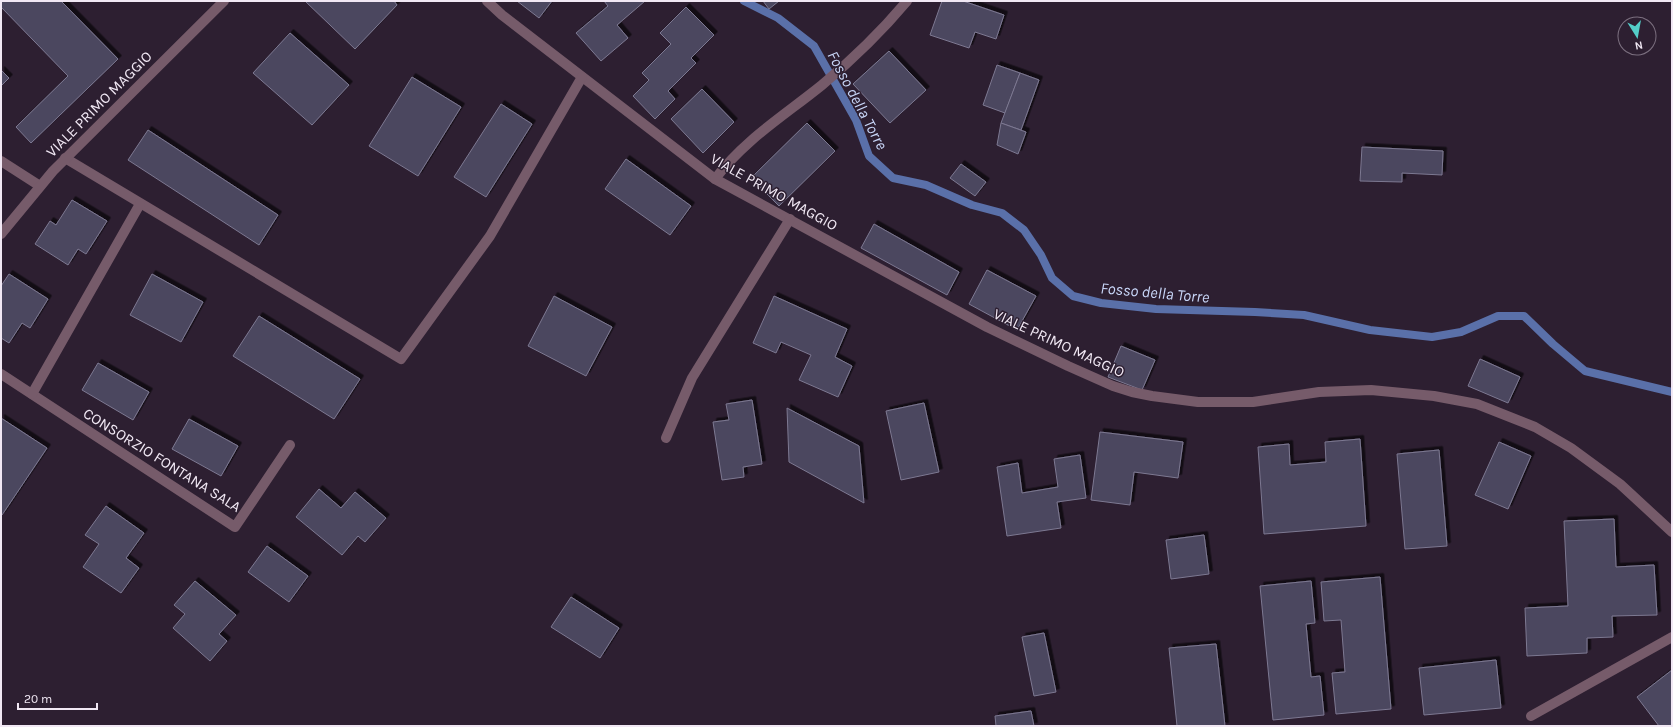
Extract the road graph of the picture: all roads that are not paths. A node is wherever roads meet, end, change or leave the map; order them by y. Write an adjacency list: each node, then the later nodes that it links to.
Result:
1 (224, 1): 5 (street, VIALE PRIMO MAGGIO)
2 (487, 1): 4 (street, VIALE PRIMO MAGGIO)
3 (907, 1): 7 (street)
4 (582, 77): 7 (street, VIALE PRIMO MAGGIO); 9 (street)
5 (66, 158): 8 (street, VIALE PRIMO MAGGIO); 9 (street)
6 (1, 161): 8 (street)
7 (715, 179): 10 (street, VIALE PRIMO MAGGIO)
8 (40, 186): 11 (street, VIALE PRIMO MAGGIO)
9 (140, 204): 13 (street)
10 (790, 219): 14 (street); 16 (street, VIALE PRIMO MAGGIO)
11 (1, 234)
12 (1, 374): 13 (street, CONSORZIO FONTANA SALA)
13 (32, 394): 15 (street, CONSORZIO FONTANA SALA)
14 (666, 438)
15 (290, 445)
16 (1672, 532)
17 (1672, 637): 18 (street)
18 (1531, 716)

